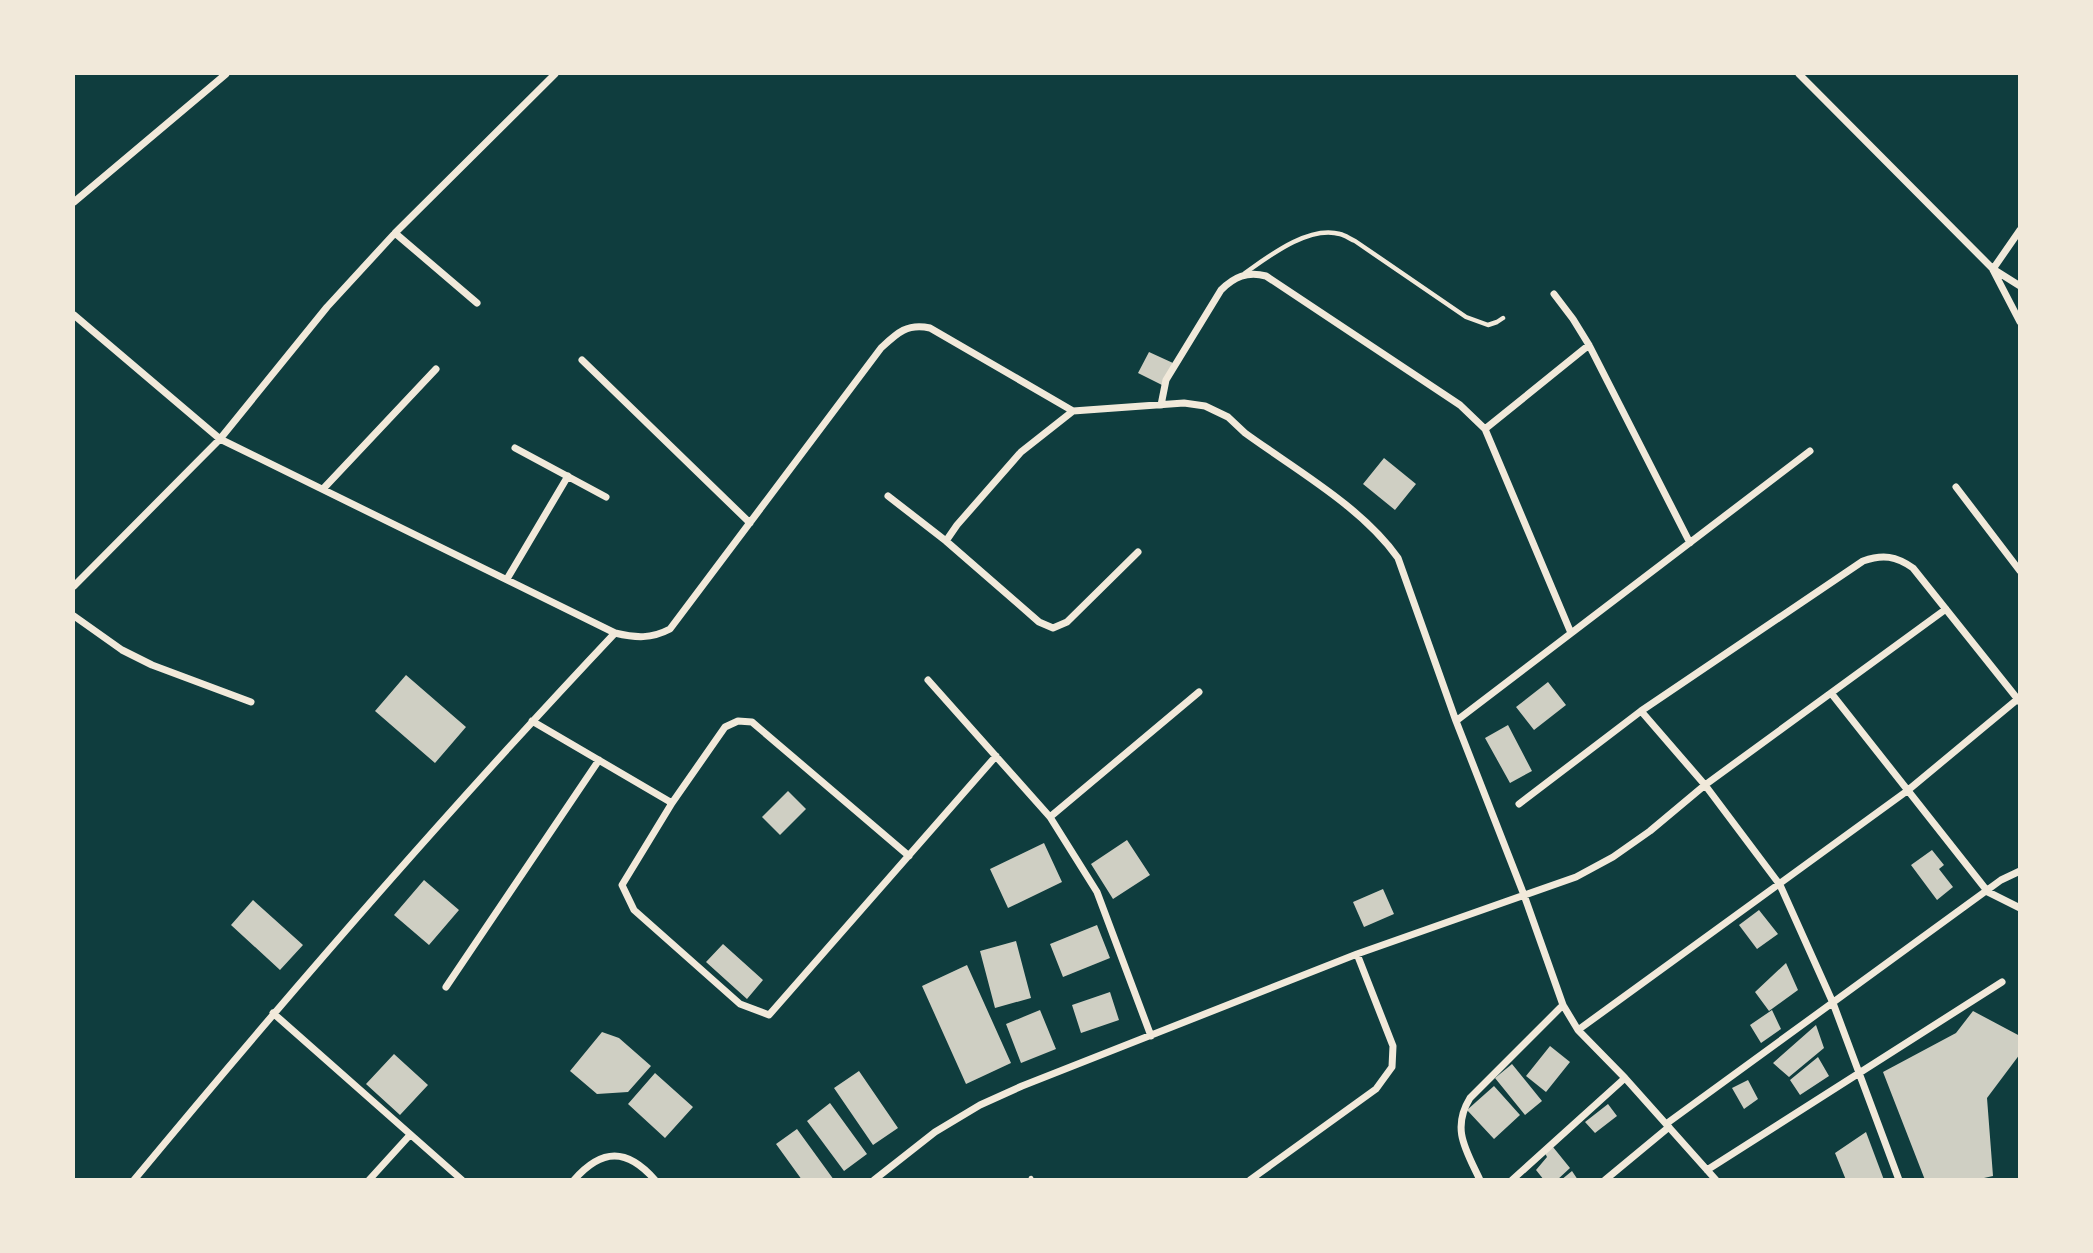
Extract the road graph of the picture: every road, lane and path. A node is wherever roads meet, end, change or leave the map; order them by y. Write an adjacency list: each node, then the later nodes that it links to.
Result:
1 (226, 74): 4 (street)
2 (555, 74): 6 (street)
3 (1799, 74): 7 (street)
4 (74, 202)
5 (2020, 230): 7 (street)
6 (395, 233): 11 (street); 21 (street)
7 (1993, 269): 9 (street); 14 (street)
8 (1242, 276): 13 (lane); 18 (street); 20 (street)
9 (2020, 286)
10 (1554, 294): 15 (street)
11 (477, 303)
12 (74, 315): 21 (street)
13 (1503, 318)
14 (2020, 322)
15 (1589, 345): 20 (street); 31 (street)
16 (582, 360): 29 (street)
17 (436, 369): 26 (street)
18 (1161, 405): 19 (street); 47 (street)
19 (1073, 411): 29 (street); 30 (street)
20 (1485, 429): 39 (street)
21 (220, 439): 26 (street); 35 (street)
22 (515, 448): 24 (street)
23 (1810, 451): 31 (street)
24 (568, 476): 28 (street); 34 (street)
25 (1956, 487): 33 (street)
26 (323, 489): 34 (street)
27 (888, 496): 30 (street)
28 (607, 497)
29 (750, 523): 38 (street)
30 (946, 541): 32 (street)
31 (1690, 543): 39 (street)
32 (1138, 552)
33 (2020, 571)
34 (507, 579): 38 (street)
35 (74, 586)
36 (1946, 608): 42 (street); 43 (street); 45 (street)
37 (74, 616): 44 (street)
38 (615, 633): 46 (street)
39 (1571, 633): 47 (street)
40 (928, 680): 48 (street)
41 (1199, 692): 54 (street)
42 (1830, 694): 50 (street); 51 (street)
43 (2019, 700): 51 (street)
44 (251, 702)
45 (1641, 711): 50 (street); 53 (street)
46 (532, 721): 49 (street); 66 (street)
47 (1456, 721): 59 (street)
48 (996, 756): 54 (street); 55 (street)
49 (598, 760): 52 (street); 63 (street)
50 (1705, 785): 57 (street); 59 (street)
51 (1907, 791): 57 (street); 58 (street)
52 (672, 803): 55 (street); 55 (street)
53 (1519, 804)
54 (1050, 817): 68 (street)
55 (909, 856)
56 (2020, 871): 58 (street)
57 (1780, 885): 64 (street); 67 (street)
58 (1988, 892): 60 (street); 64 (street)
59 (1524, 895): 61 (street); 65 (street)
60 (2020, 908)
61 (1357, 954): 68 (street); 80 (street)
62 (2002, 982): 69 (street)
63 (446, 987)
64 (1833, 1003): 69 (street); 71 (street)
65 (1563, 1005): 67 (street); 81 (street)
66 (273, 1013): 72 (street); 74 (street)
67 (1578, 1030): 70 (street)
68 (1151, 1036): 79 (street)
69 (1858, 1072): 73 (street); 85 (street)
70 (1625, 1078): 71 (street); 82 (street)
71 (1667, 1125): 73 (street); 83 (street)
72 (409, 1136): 75 (street); 76 (street)
73 (1707, 1170): 84 (street)
74 (134, 1180)
75 (369, 1180)
76 (462, 1180)
77 (574, 1180): 78 (street)
78 (655, 1180)
79 (874, 1180)
80 (1250, 1180)
81 (1480, 1180)
82 (1512, 1180)
83 (1605, 1180)
84 (1716, 1180)
85 (1899, 1180)

